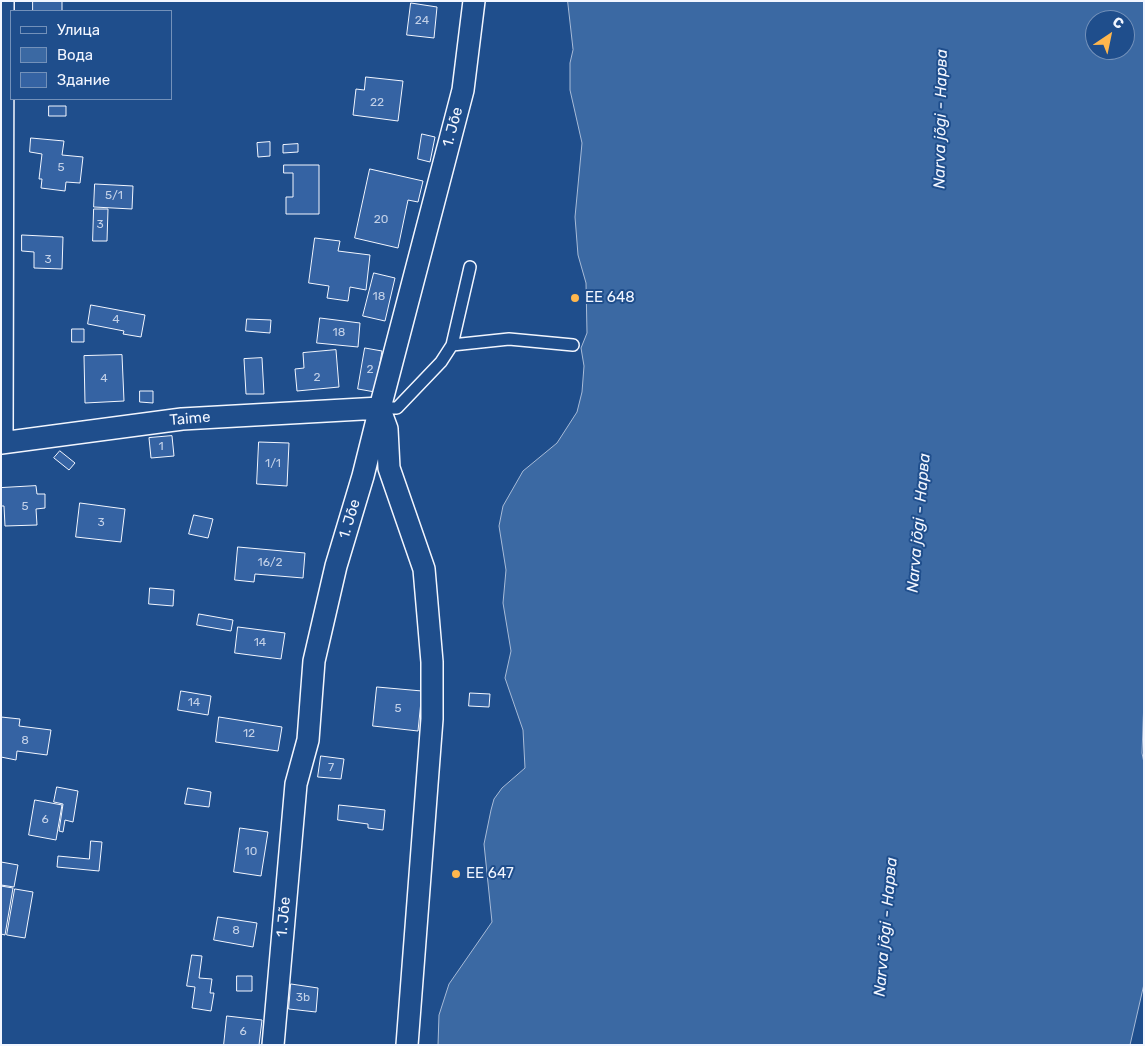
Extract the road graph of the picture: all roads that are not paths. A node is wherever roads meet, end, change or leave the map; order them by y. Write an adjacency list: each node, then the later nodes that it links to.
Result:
1 (3, 1): 7 (street)
2 (474, 1): 6 (street, 1. Jõe)
3 (470, 267): 4 (lane)
4 (452, 345): 5 (lane); 6 (lane)
5 (573, 345)
6 (380, 408): 7 (street, Taime); 8 (street, 1. Jõe); 9 (street)
7 (2, 443)
8 (273, 1045)
9 (407, 1045)

